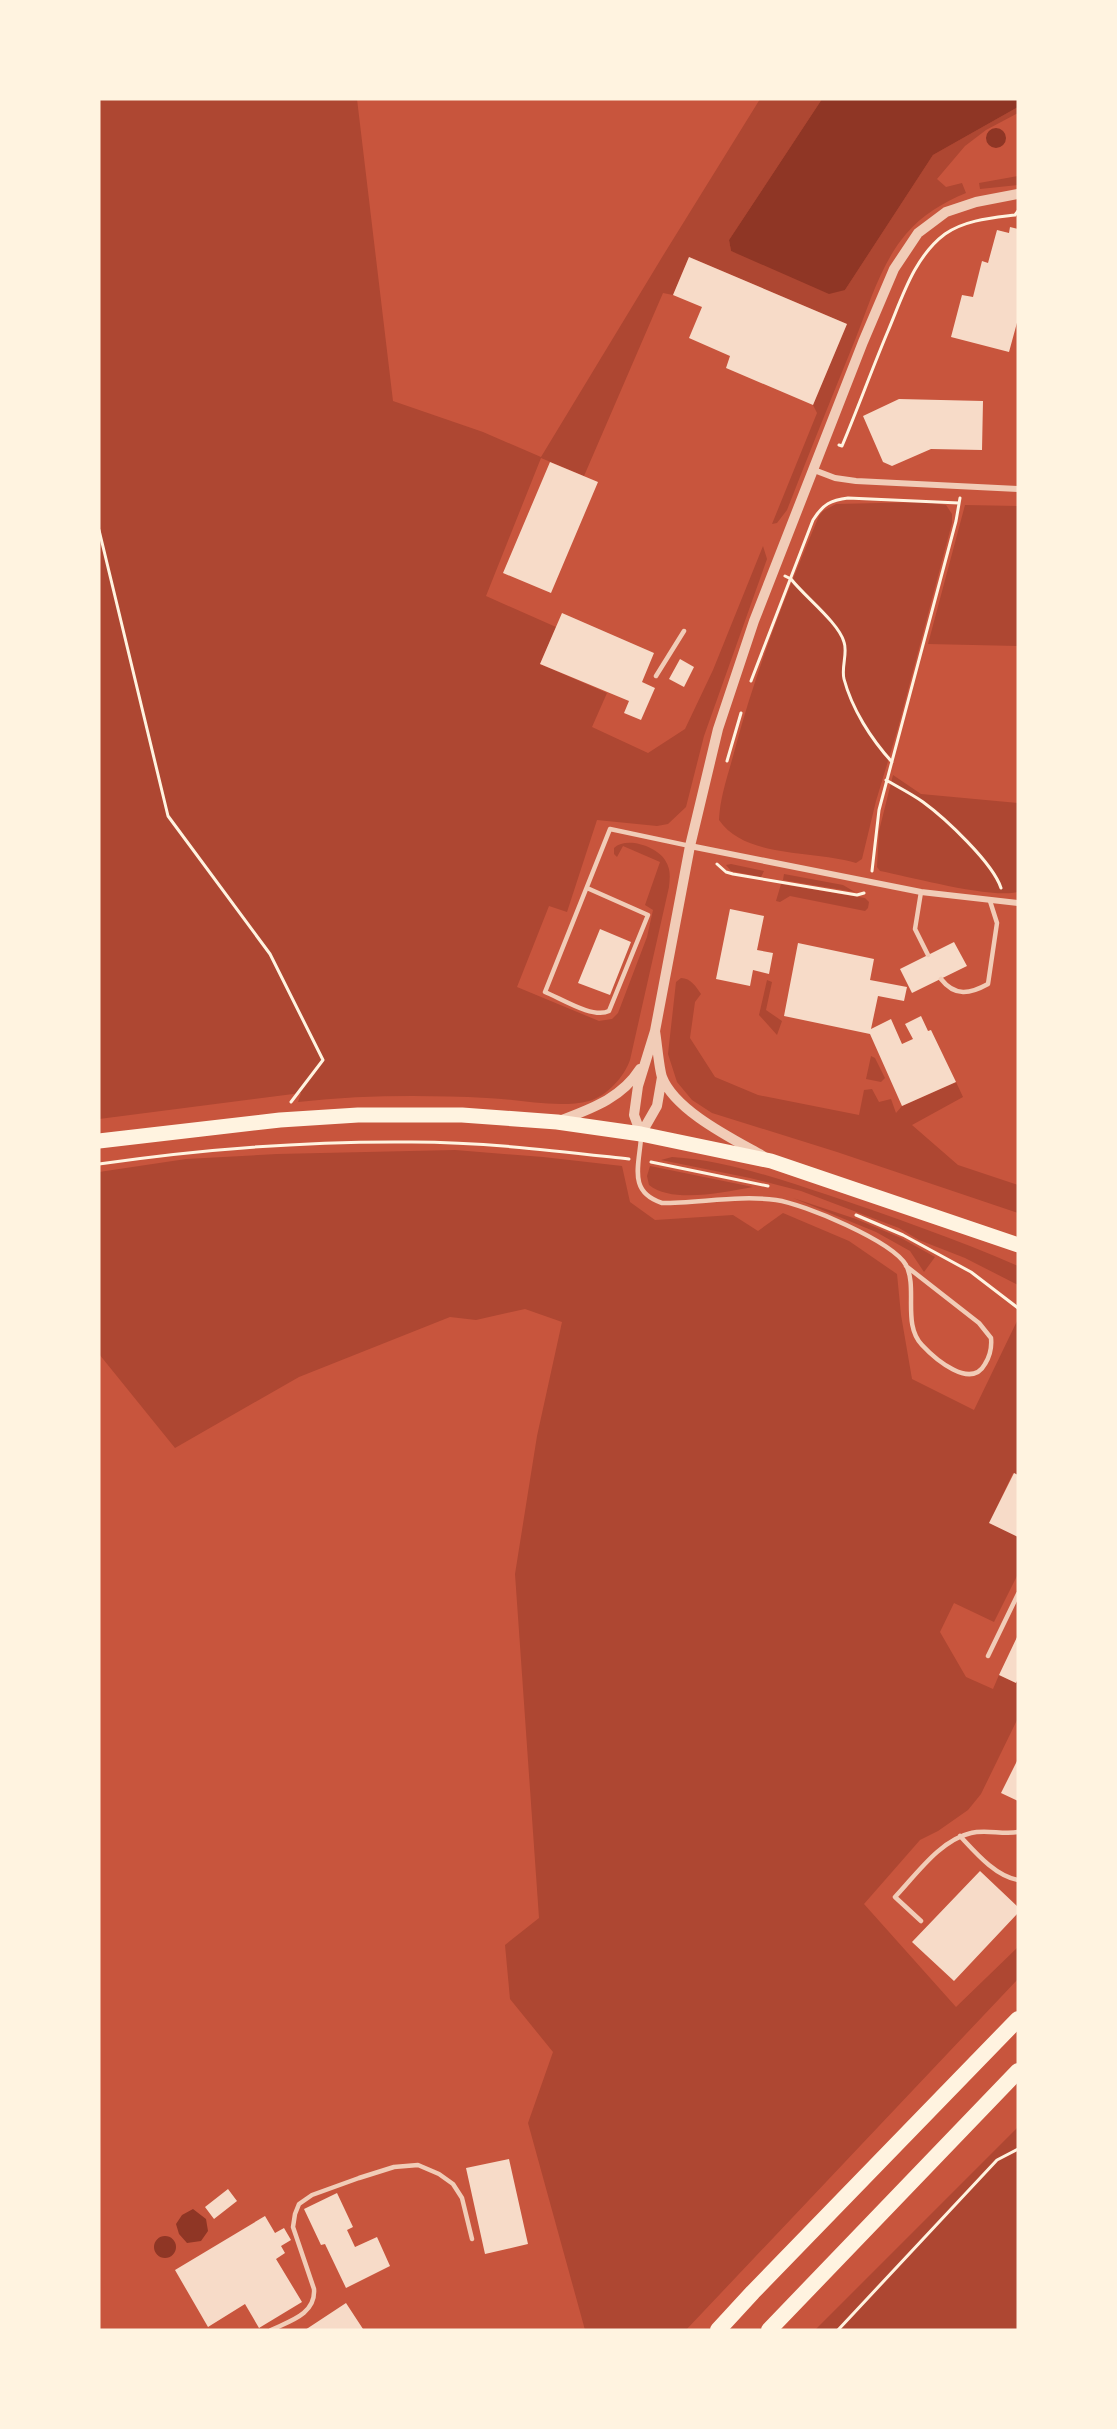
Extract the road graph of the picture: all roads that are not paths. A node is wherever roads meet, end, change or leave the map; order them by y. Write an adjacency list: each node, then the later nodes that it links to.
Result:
1 (1018, 194): 2 (street)
2 (814, 470): 3 (street); 6 (street)
3 (1018, 489)
4 (684, 631): 5 (lane)
5 (656, 676)
6 (690, 846): 7 (lane); 8 (street); 13 (street)
7 (587, 888): 7 (lane)
8 (921, 892): 9 (street); 11 (lane)
9 (990, 901): 10 (street); 12 (lane)
10 (1018, 903)
11 (928, 955)
12 (941, 979)
13 (655, 1031): 14 (street); 15 (street)
14 (644, 1061): 16 (street); 17 (street)
15 (662, 1077): 17 (street); 19 (street)
16 (557, 1122): 17 (main road); 18 (main road)
17 (641, 1134): 19 (main road); 21 (lane)
18 (99, 1141)
19 (771, 1161): 20 (main road)
20 (1018, 1245)
21 (906, 1266): 21 (lane)
22 (1018, 1594): 23 (lane)
23 (988, 1656)
24 (1018, 1832): 25 (lane)
25 (960, 1836): 26 (lane); 27 (lane)
26 (1018, 1880)
27 (921, 1921)
28 (1018, 2019): 32 (highway)
29 (1018, 2071): 33 (highway)
30 (472, 2239): 31 (lane)
31 (271, 2330)
32 (718, 2330)
33 (769, 2330)

